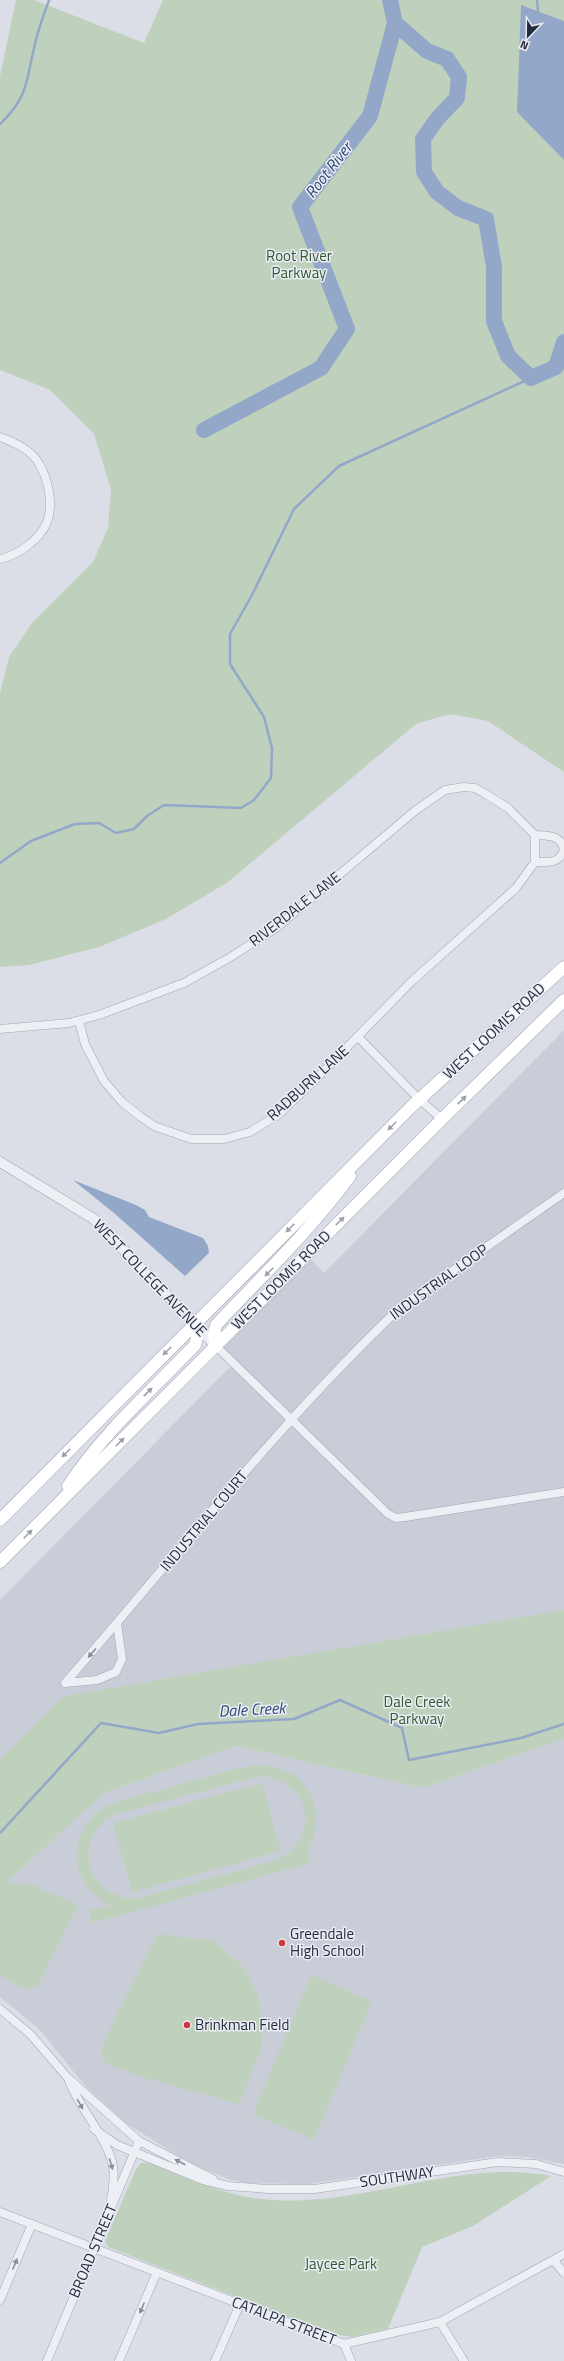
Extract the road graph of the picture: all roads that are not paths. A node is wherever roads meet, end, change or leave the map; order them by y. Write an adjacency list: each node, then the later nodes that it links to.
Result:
1 (0, 437): 2 (street)
2 (0, 559)
3 (535, 835): 4 (street); 4 (street); 7 (street, RIVERDALE LANE)
4 (534, 862): 9 (street, RADBURN LANE)
5 (564, 967): 10 (main road, WEST LOOMIS ROAD)
6 (564, 1000): 11 (main road, WEST LOOMIS ROAD, one-way to 6)
7 (80, 1021): 8 (street, RIVERDALE LANE); 9 (street, RADBURN LANE)
8 (0, 1029)
9 (358, 1037): 10 (street, RADBURN LANE)
10 (419, 1099): 11 (street, RADBURN LANE); 12 (main road, WEST LOOMIS ROAD, one-way to 12)
11 (442, 1119): 16 (main road, WEST LOOMIS ROAD, one-way to 11)
12 (373, 1145): 15 (main road, WEST LOOMIS ROAD, one-way to 15); 16 (main road, one-way to 16)
13 (0, 1162): 15 (street, WEST COLLEGE AVENUE)
14 (564, 1193): 17 (street, INDUSTRIAL LOOP)
15 (194, 1323): 16 (street, WEST COLLEGE AVENUE); 19 (main road, one-way to 15); 20 (main road, WEST LOOMIS ROAD, one-way to 20)
16 (216, 1346): 17 (street); 19 (main road, WEST LOOMIS ROAD, one-way to 16)
17 (292, 1419): 18 (street); 22 (street, INDUSTRIAL COURT)
18 (564, 1492)
19 (53, 1509): 21 (main road, WEST LOOMIS ROAD, one-way to 19)
20 (0, 1520)
21 (0, 1562)
22 (117, 1623): 22 (street, INDUSTRIAL COURT, one-way to 22)
23 (0, 2009): 24 (street, SOUTHWAY)
24 (68, 2078): 25 (street, SOUTHWAY, one-way to 25); 26 (street, SOUTHWAY)
25 (94, 2129): 27 (street, SOUTHWAY); 31 (street, SOUTHWAY, one-way to 31)
26 (139, 2141): 27 (street, BROAD STREET); 29 (street, SOUTHWAY, one-way to 26)
27 (134, 2152): 29 (street, SOUTHWAY); 31 (street, BROAD STREET)
28 (564, 2172): 29 (street, SOUTHWAY)
29 (228, 2186)
30 (0, 2212): 32 (street, CATALPA STREET)
31 (110, 2212): 33 (street, BROAD STREET)
32 (32, 2224): 33 (street, CATALPA STREET); 38 (street, one-way to 32)
33 (94, 2249): 36 (street, CATALPA STREET); 42 (street, BROAD STREET)
34 (564, 2254): 35 (street, CATALPA STREET)
35 (554, 2261): 37 (street); 40 (street, CATALPA STREET)
36 (157, 2272): 39 (street, CATALPA STREET); 43 (street, one-way to 43)
37 (564, 2273)
38 (0, 2300)
39 (240, 2304): 41 (street, CATALPA STREET); 44 (street)
40 (440, 2322): 41 (street, CATALPA STREET); 46 (street)
41 (344, 2344): 45 (street)
42 (47, 2361)
43 (119, 2361)
44 (215, 2361)
45 (351, 2361)
46 (464, 2361)

